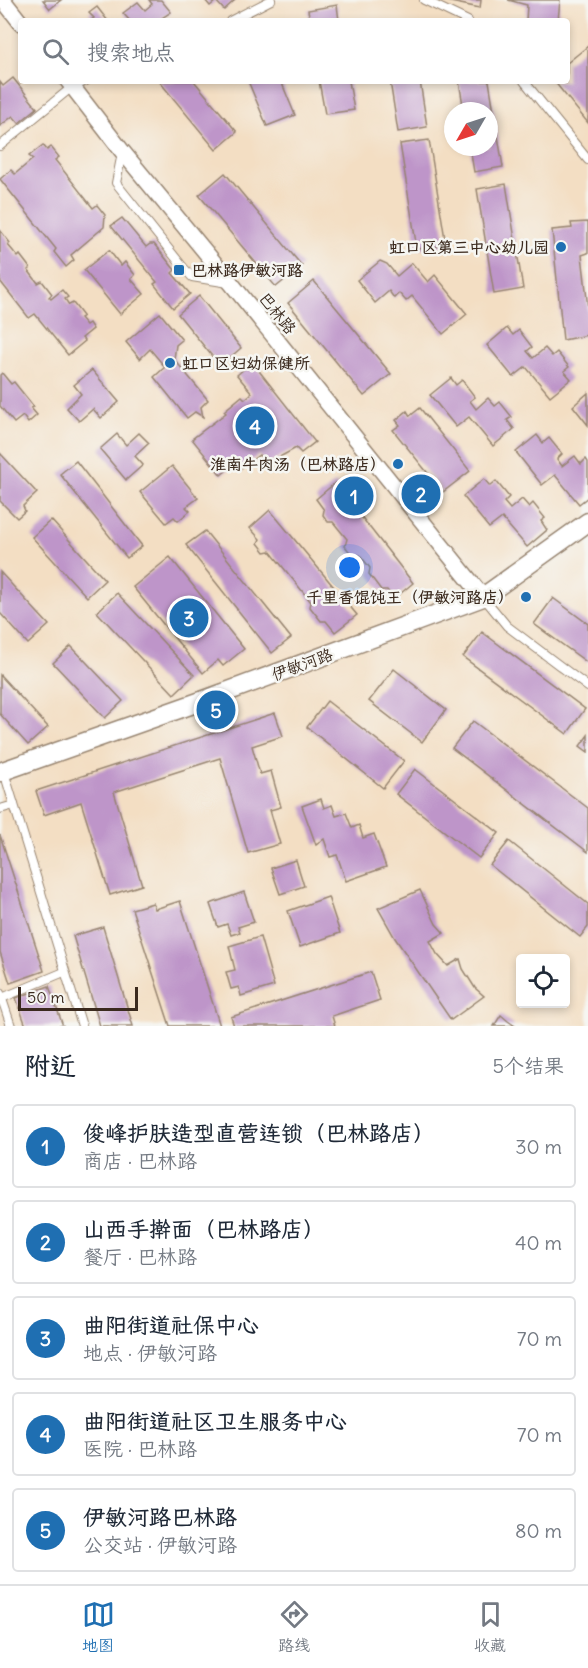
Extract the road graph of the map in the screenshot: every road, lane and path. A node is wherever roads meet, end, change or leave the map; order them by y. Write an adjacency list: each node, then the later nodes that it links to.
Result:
1 (3, 0): 6 (street)
2 (271, 0): 4 (lane)
3 (424, 0): 5 (lane)
4 (236, 18)
5 (462, 18)
6 (18, 19)
7 (75, 84): 10 (lane)
8 (77, 84): 11 (street, 巴林路)
9 (526, 84): 12 (lane)
10 (0, 146)
11 (122, 151): 13 (street, 巴林路); 13 (lane)
12 (588, 160)
13 (231, 283): 15 (street, 巴林路)
14 (588, 522): 15 (street, 伊敏河路)
15 (483, 597): 16 (lane); 17 (street, 伊敏河路)
16 (588, 687)
17 (2, 771): 18 (lane)
18 (14, 805): 19 (lane); 20 (lane)
19 (0, 809)
20 (64, 972): 21 (lane); 23 (lane)
21 (1, 996): 22 (lane)
22 (11, 1026)
23 (82, 1026)

